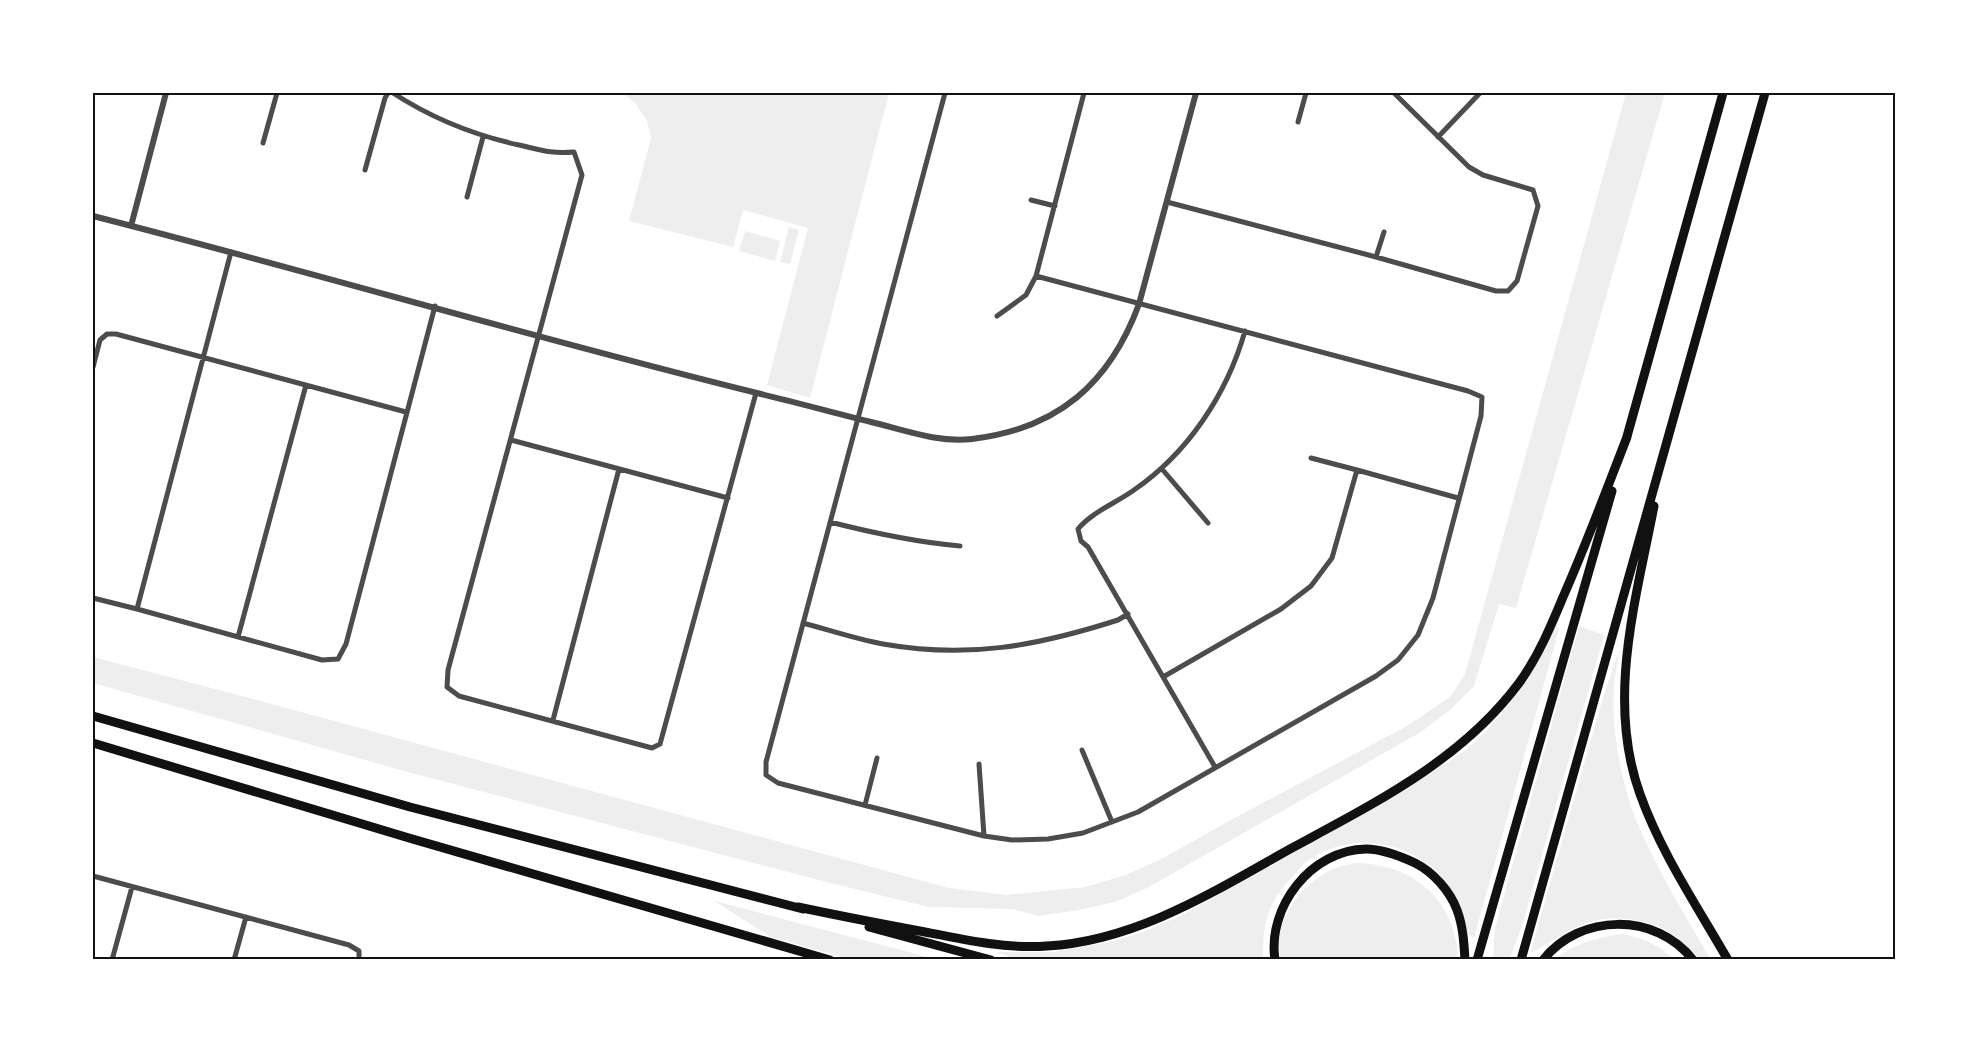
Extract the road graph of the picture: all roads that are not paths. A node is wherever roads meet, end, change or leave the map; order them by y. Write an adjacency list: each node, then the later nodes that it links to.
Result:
1 (166, 93): 23 (street)
2 (277, 93): 16 (street)
3 (388, 93): 17 (street)
4 (393, 93): 14 (street)
5 (945, 93): 38 (street)
6 (1084, 93): 21 (street)
7 (1196, 93): 20 (street)
8 (1306, 93): 13 (street)
9 (1394, 93): 15 (street)
10 (1480, 93): 15 (street)
11 (1723, 93): 39 (highway)
12 (1765, 93): 41 (highway)
13 (1298, 122)
14 (483, 137): 18 (street); 32 (street)
15 (1438, 137): 26 (street)
16 (263, 143)
17 (365, 170)
18 (466, 197)
19 (1031, 200): 21 (street)
20 (1167, 202): 26 (street); 28 (street)
21 (1055, 206): 27 (street)
22 (93, 216): 23 (street)
23 (131, 226): 25 (street)
24 (1384, 232): 26 (street)
25 (231, 252): 29 (street); 33 (street)
26 (1376, 257)
27 (1036, 276): 28 (street); 30 (street)
28 (1139, 304): 31 (street); 38 (street)
29 (435, 306): 32 (street); 37 (street)
30 (997, 316)
31 (1245, 331): 44 (street); 47 (street)
32 (538, 334): 36 (street); 40 (street)
33 (204, 358): 34 (street); 35 (street); 52 (street)
34 (93, 367)
35 (306, 385): 37 (street); 55 (street)
36 (756, 393): 38 (street); 46 (street)
37 (406, 412): 55 (street)
38 (857, 418): 48 (street)
39 (1627, 437): 69 (highway); 80 (highway)
40 (511, 440): 43 (street); 58 (street)
41 (1666, 442): 81 (highway); 84 (highway)
42 (1311, 458): 45 (street)
43 (618, 469): 46 (street); 58 (street)
44 (1162, 469): 49 (street); 53 (street)
45 (1357, 470): 47 (street); 56 (street)
46 (728, 498): 58 (street)
47 (1458, 498): 63 (street)
48 (830, 522): 50 (street); 54 (street)
49 (1208, 522)
50 (960, 546)
51 (93, 597): 52 (street)
52 (136, 609): 55 (street)
53 (1128, 614): 54 (street); 56 (street)
54 (803, 623): 64 (street)
55 (238, 637)
56 (1163, 677): 63 (street)
57 (93, 716): 69 (highway)
58 (552, 720)
59 (93, 743): 71 (highway)
60 (1082, 750): 65 (street)
61 (877, 758): 64 (street)
62 (979, 764): 66 (street)
63 (1215, 767): 65 (street)
64 (865, 805): 66 (street)
65 (1112, 822): 66 (street)
66 (984, 836)
67 (93, 876): 68 (street)
68 (132, 887): 70 (street); 72 (street)
69 (798, 908): 77 (highway)
70 (246, 917): 73 (street); 74 (street)
71 (782, 947): 75 (highway); 76 (highway)
72 (112, 960)
73 (234, 960)
74 (359, 960)
75 (818, 960)
76 (830, 960)
77 (991, 960)
78 (1275, 960): 79 (highway)
79 (1465, 960)
80 (1477, 960)
81 (1521, 960)
82 (1543, 960): 83 (highway)
83 (1693, 960)
84 (1728, 960)

